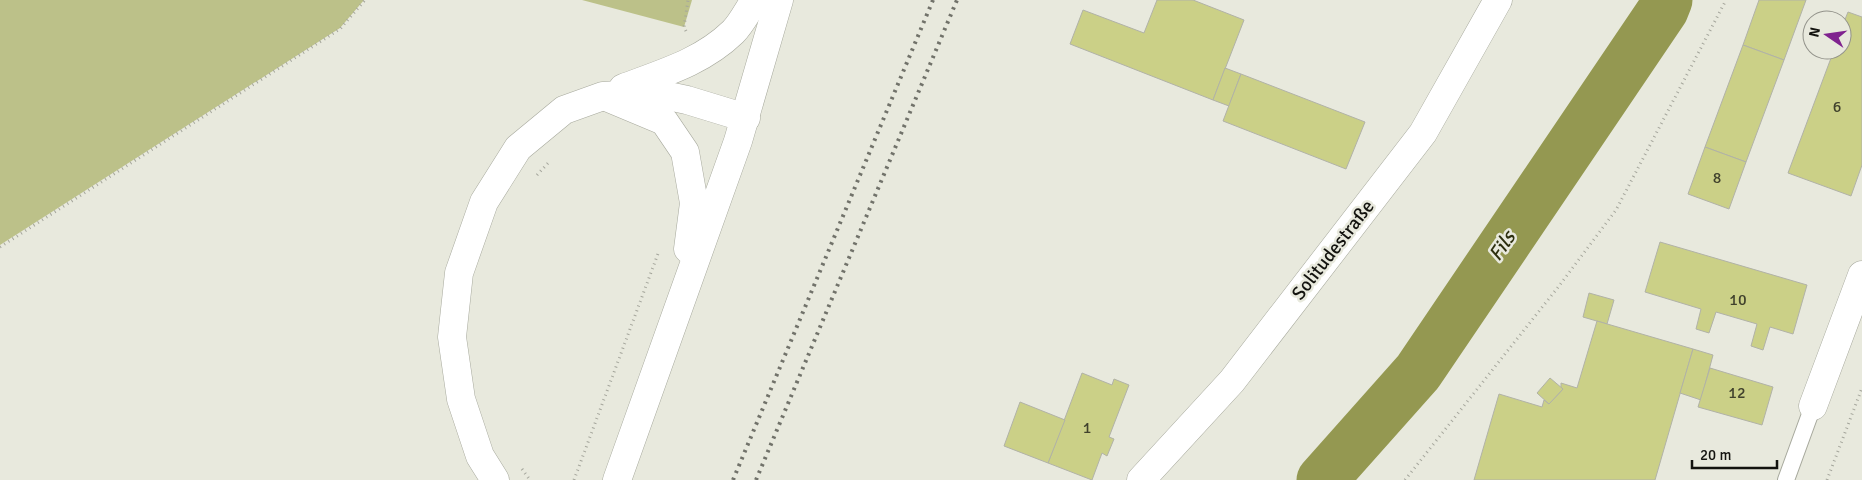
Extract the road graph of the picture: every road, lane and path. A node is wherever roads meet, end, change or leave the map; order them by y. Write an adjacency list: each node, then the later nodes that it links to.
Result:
1 (366, 0): 12 (path)
2 (688, 0): 7 (path)
3 (755, 0): 8 (main road)
4 (779, 0): 9 (main road)
5 (1498, 0): 21 (main road, Solitudestraße)
6 (1726, 0): 22 (path)
7 (688, 34)
8 (603, 96): 9 (main road); 15 (main road); 18 (main road)
9 (746, 118): 15 (main road)
10 (553, 158): 11 (path)
11 (536, 176)
12 (0, 247)
13 (660, 248): 19 (path)
14 (1862, 275): 17 (main road)
15 (682, 300): 20 (main road)
16 (1862, 388): 24 (path)
17 (1813, 406): 23 (lane)
18 (495, 480)
19 (574, 480)
20 (617, 480)
21 (1141, 480)
22 (1405, 480)
23 (1786, 480)
24 (1827, 480)

